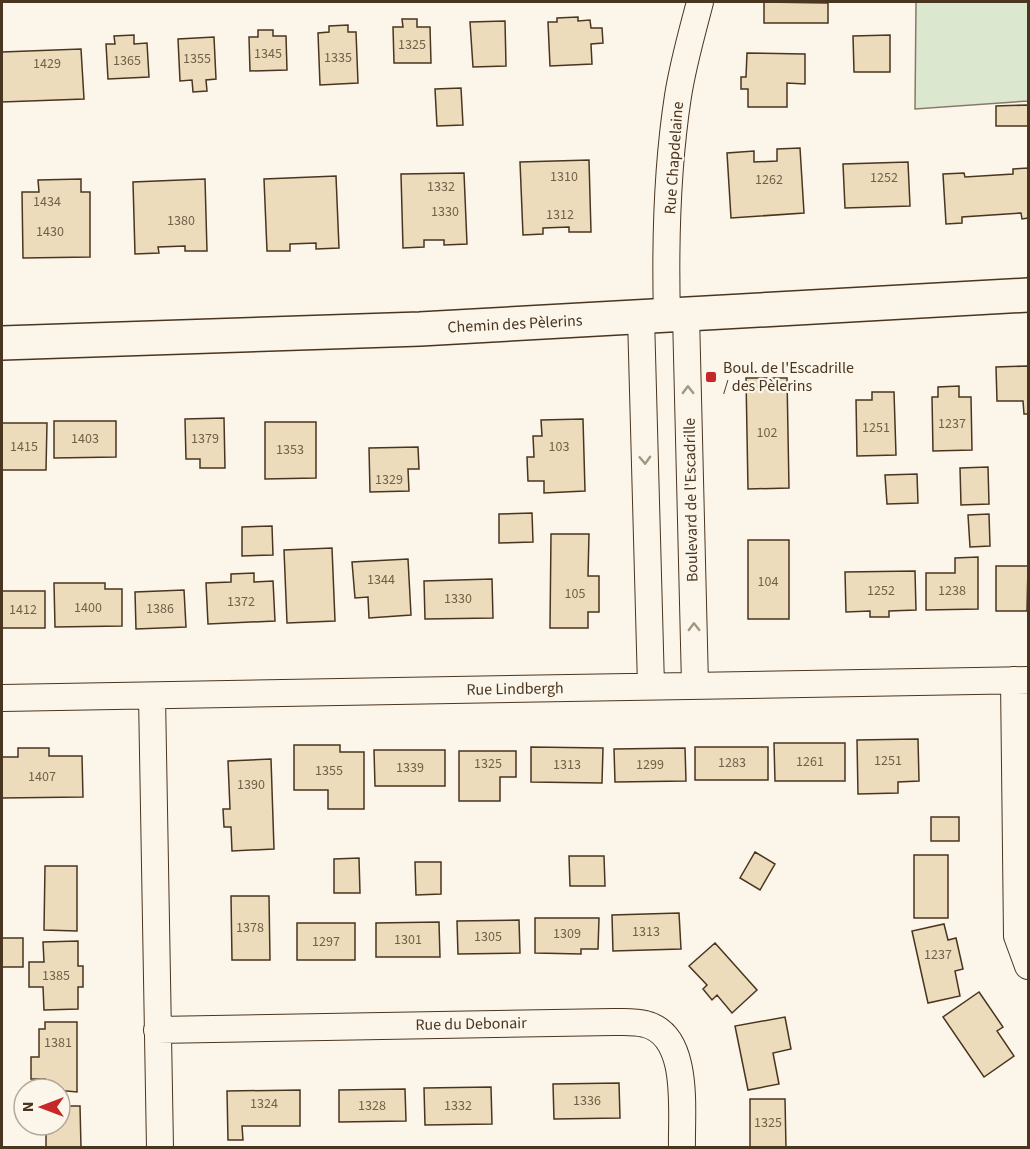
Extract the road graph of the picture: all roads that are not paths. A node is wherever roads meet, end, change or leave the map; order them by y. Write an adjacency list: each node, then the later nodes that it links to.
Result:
1 (700, 2): 3 (street, Rue Chapdelaine)
2 (1029, 295): 3 (street, Chemin des Pèlerins)
3 (665, 316): 4 (street, Chemin des Pèlerins); 6 (street, Boulevard de l'Escadrille, one-way to 3); 7 (street, one-way to 7)
4 (2, 343)
5 (1021, 680): 6 (street, Rue Lindbergh); 10 (street)
6 (695, 685): 7 (street, Rue Lindbergh)
7 (651, 686): 8 (street, Rue Lindbergh)
8 (152, 696): 9 (street, Rue Lindbergh); 11 (street)
9 (2, 698)
10 (1029, 966)
11 (158, 1030): 12 (street); 13 (street, Rue du Debonair)
12 (160, 1148)
13 (682, 1148)

